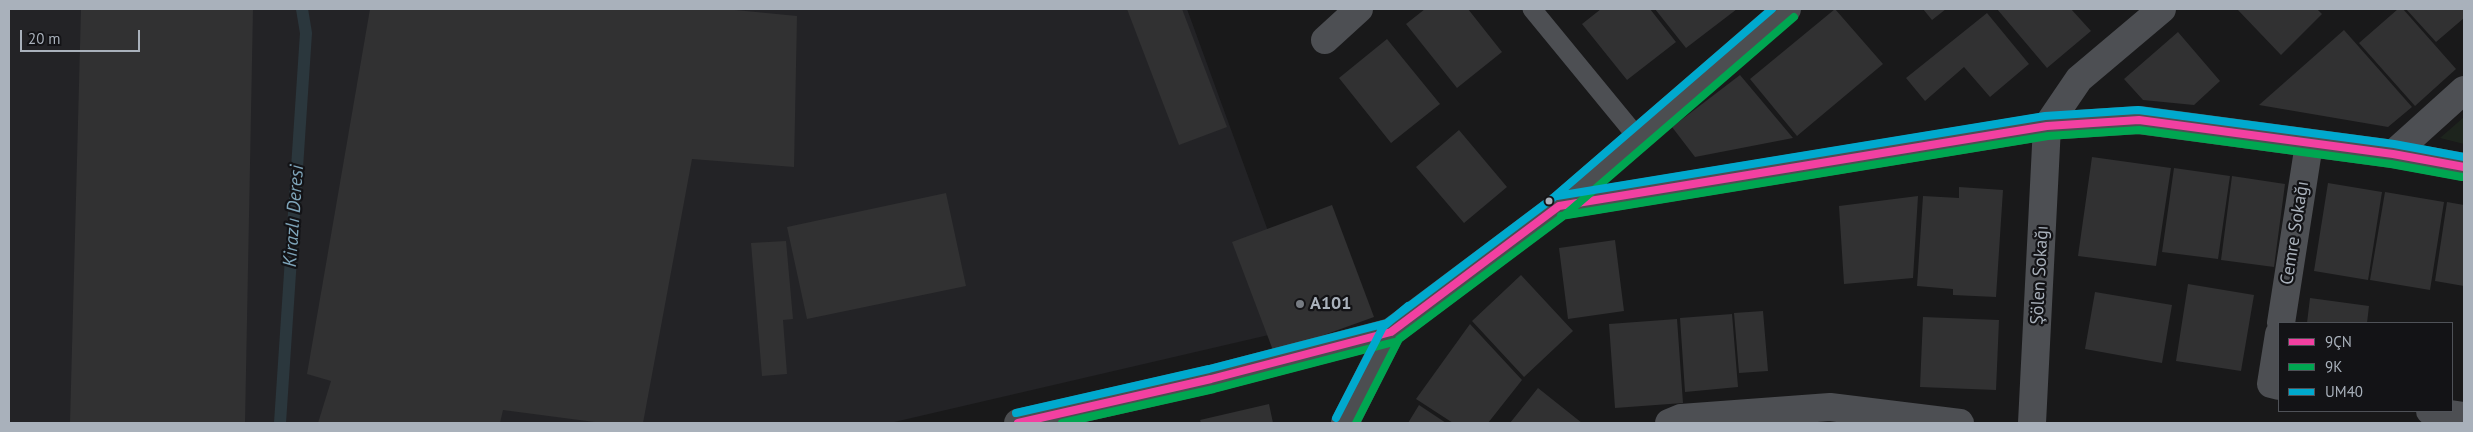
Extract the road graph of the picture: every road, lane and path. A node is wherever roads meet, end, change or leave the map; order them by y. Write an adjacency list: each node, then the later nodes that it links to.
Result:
1 (1359, 9): 5 (street)
2 (1532, 9): 8 (lane)
3 (1786, 9): 8 (main road)
4 (2162, 9): 7 (street)
5 (1325, 40)
6 (2464, 90): 10 (street)
7 (2047, 126): 9 (street); 12 (street); 23 (street, Şölen Sokağı)
8 (1638, 138): 12 (main road)
9 (2309, 144): 10 (street); 13 (street, Cemre Sokağı)
10 (2393, 154): 11 (street)
11 (2464, 167)
12 (1560, 206): 14 (main road)
13 (2281, 322)
14 (1391, 332): 19 (main road); 20 (main road)
15 (2278, 340): 16 (street)
16 (2278, 386)
17 (2437, 412): 18 (street)
18 (2464, 416)
19 (1018, 423)
20 (1345, 423)
21 (1669, 423): 22 (street)
22 (1960, 423)
23 (2032, 423)

